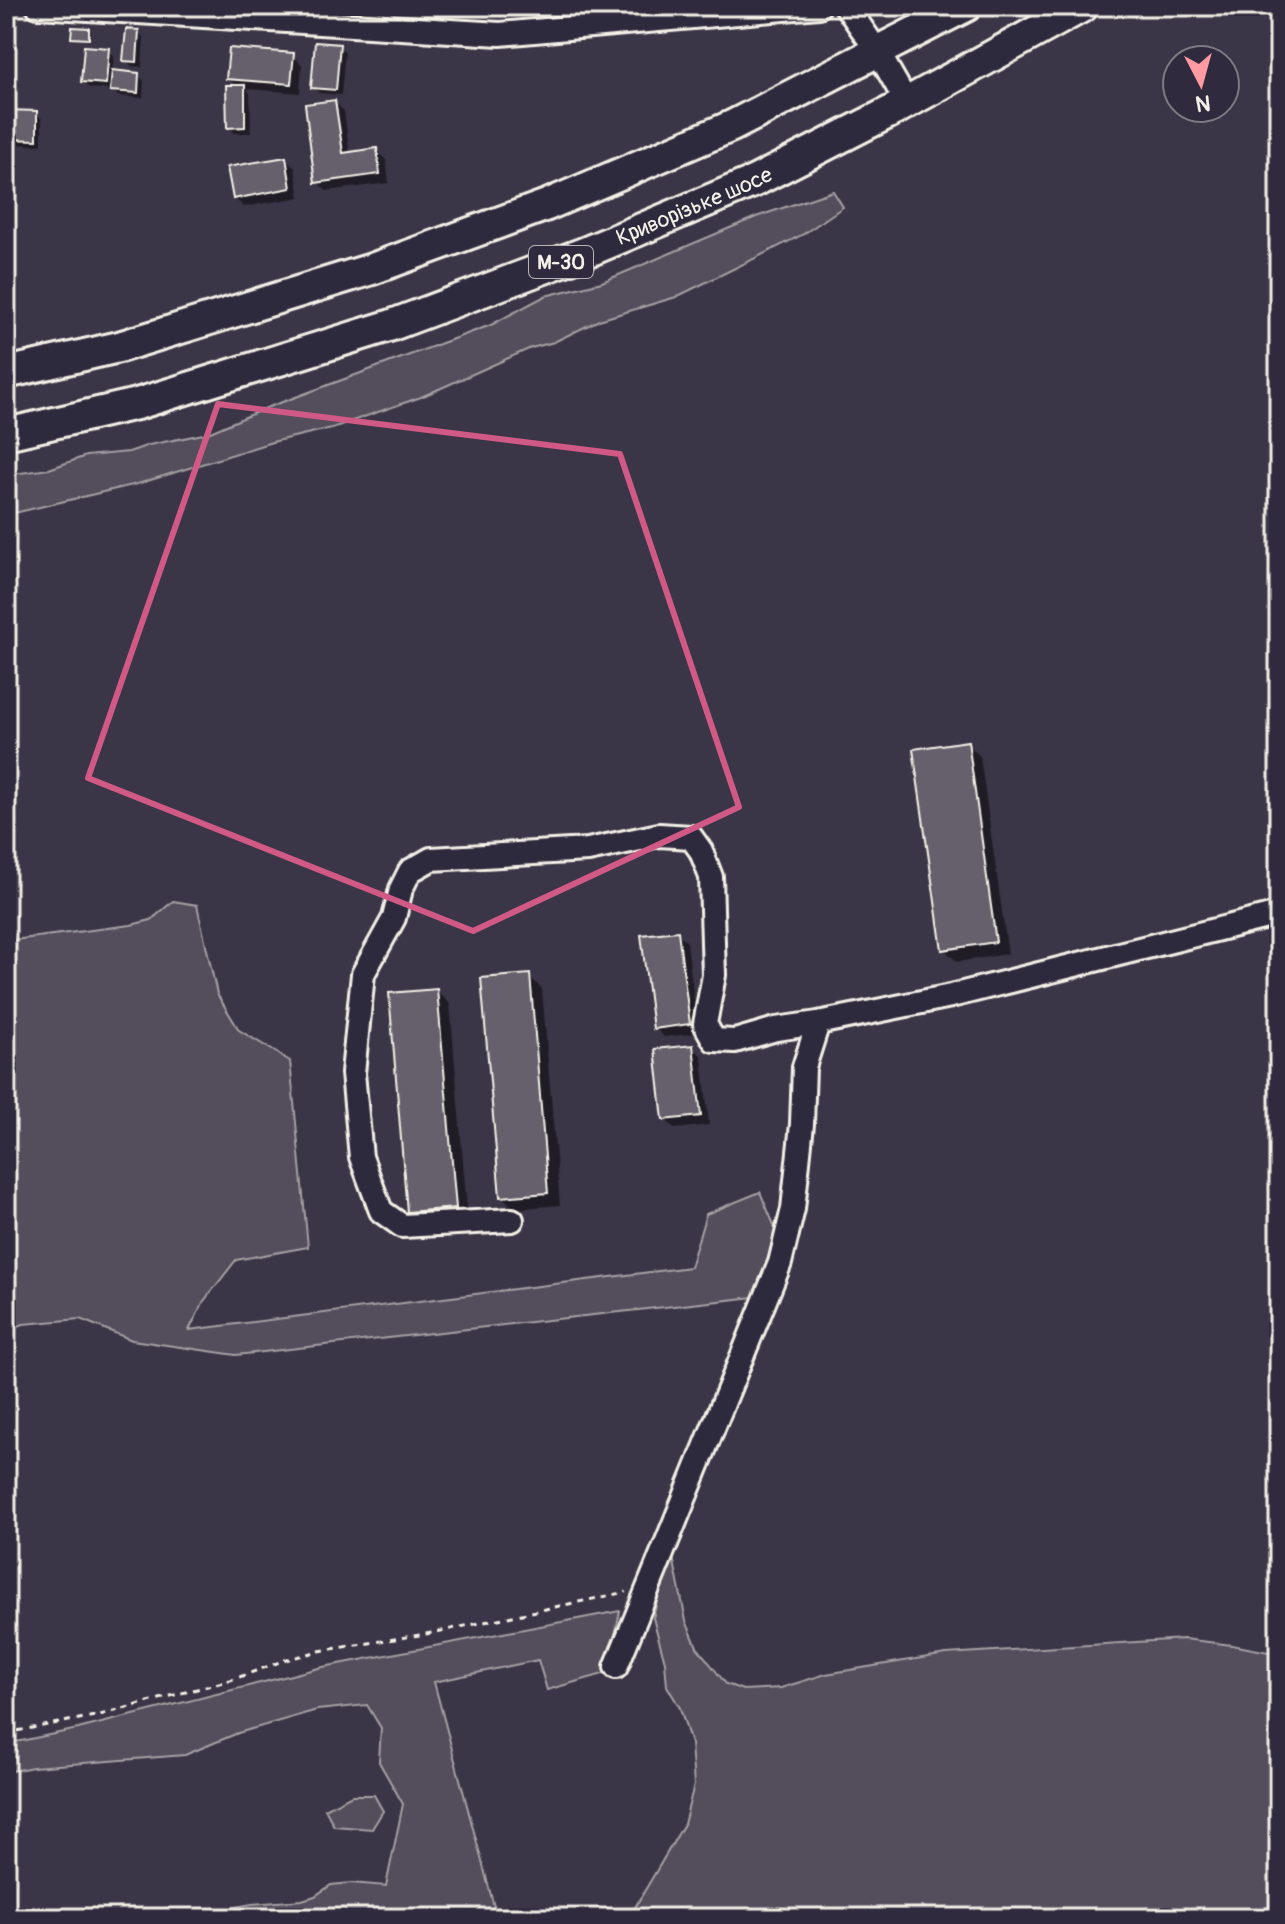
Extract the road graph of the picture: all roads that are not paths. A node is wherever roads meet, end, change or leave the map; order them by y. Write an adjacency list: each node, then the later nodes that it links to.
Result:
1 (38, 6): 2 (street)
2 (819, 6)
3 (846, 6): 6 (street)
4 (966, 6): 6 (highway, М-30)
5 (1083, 6): 7 (highway, Криворізьке шосе / М-30)
6 (878, 52): 7 (street); 8 (highway, М-30)
7 (907, 103): 9 (highway, Криворізьке шосе / М-30)
8 (6, 373)
9 (6, 434)
10 (1279, 914): 11 (street)
11 (818, 1023): 12 (street); 13 (street)
12 (512, 1220)
13 (616, 1667)

